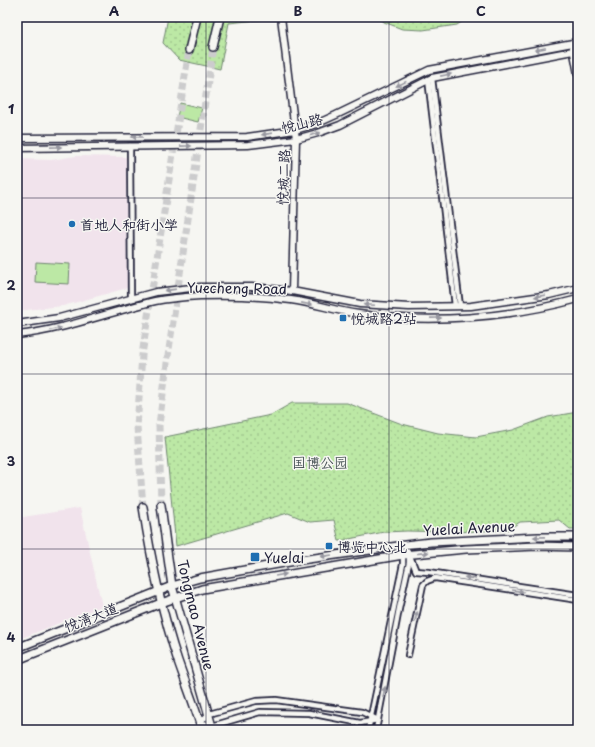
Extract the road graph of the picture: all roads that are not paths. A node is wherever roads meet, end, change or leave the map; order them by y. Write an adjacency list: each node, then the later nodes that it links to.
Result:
1 (197, 17): 6 (main road)
2 (220, 17): 5 (main road)
3 (281, 17): 10 (main road, 悦城二路)
4 (575, 42): 7 (main road); 10 (main road, 悦山路, one-way to 10)
5 (213, 47)
6 (190, 50)
7 (576, 50): 8 (main road); 9 (main road, 悦山路, one-way to 7)
8 (578, 74)
9 (430, 79): 12 (main road, 悦山路, one-way to 9); 19 (street)
10 (295, 130): 11 (main road, 悦山路, one-way to 11); 12 (main road, 悦城二路)
11 (17, 138)
12 (296, 139): 13 (main road, 悦山路, one-way to 12); 16 (main road, 悦城二路)
13 (130, 146): 14 (main road, 悦山路, one-way to 13); 17 (street)
14 (17, 148)
15 (578, 288): 19 (main road, Yuecheng Road, one-way to 19)
16 (292, 291): 17 (main road, Yuecheng Road, one-way to 17); 19 (main road, Yuecheng Road, one-way to 16)
17 (131, 298): 20 (main road, Yuecheng Road)
18 (578, 298): 21 (main road, Yuecheng Road, one-way to 18)
19 (458, 306)
20 (17, 324)
21 (17, 335)
22 (162, 505): 28 (main road, Tongmao Avenue)
23 (143, 507): 29 (main road, Tongmao Avenue)
24 (578, 537): 25 (main road, Yuelai Avenue, one-way to 25)
25 (406, 545): 27 (street); 28 (main road, Yuelai Avenue, one-way to 28)
26 (578, 547): 27 (main road, Yuelai Avenue, one-way to 26)
27 (406, 555): 30 (street, one-way to 27); 31 (main road, Yuelai Avenue, one-way to 27); 40 (street); 41 (street, one-way to 27)
28 (172, 586): 29 (main road, 悦清大道); 31 (main road, Tongmao Avenue)
29 (158, 592): 33 (main road, Tongmao Avenue); 34 (main road, 悦清大道)
30 (578, 595)
31 (175, 598): 33 (main road, 悦清大道); 39 (main road, Tongmao Avenue)
32 (578, 600): 37 (street, one-way to 32)
33 (161, 604): 38 (main road, 悦清大道); 42 (main road, Tongmao Avenue)
34 (39, 639): 35 (main road); 36 (main road, 悦清大道)
35 (17, 644)
36 (17, 648)
37 (408, 655)
38 (17, 660)
39 (209, 714): 40 (street); 42 (street); 43 (main road, Tongmao Avenue)
40 (370, 719): 41 (street); 43 (street); 45 (street)
41 (378, 720): 46 (street)
42 (200, 722): 43 (street); 44 (main road, Tongmao Avenue)
43 (212, 728)
44 (202, 730)
45 (368, 730)
46 (376, 730)

